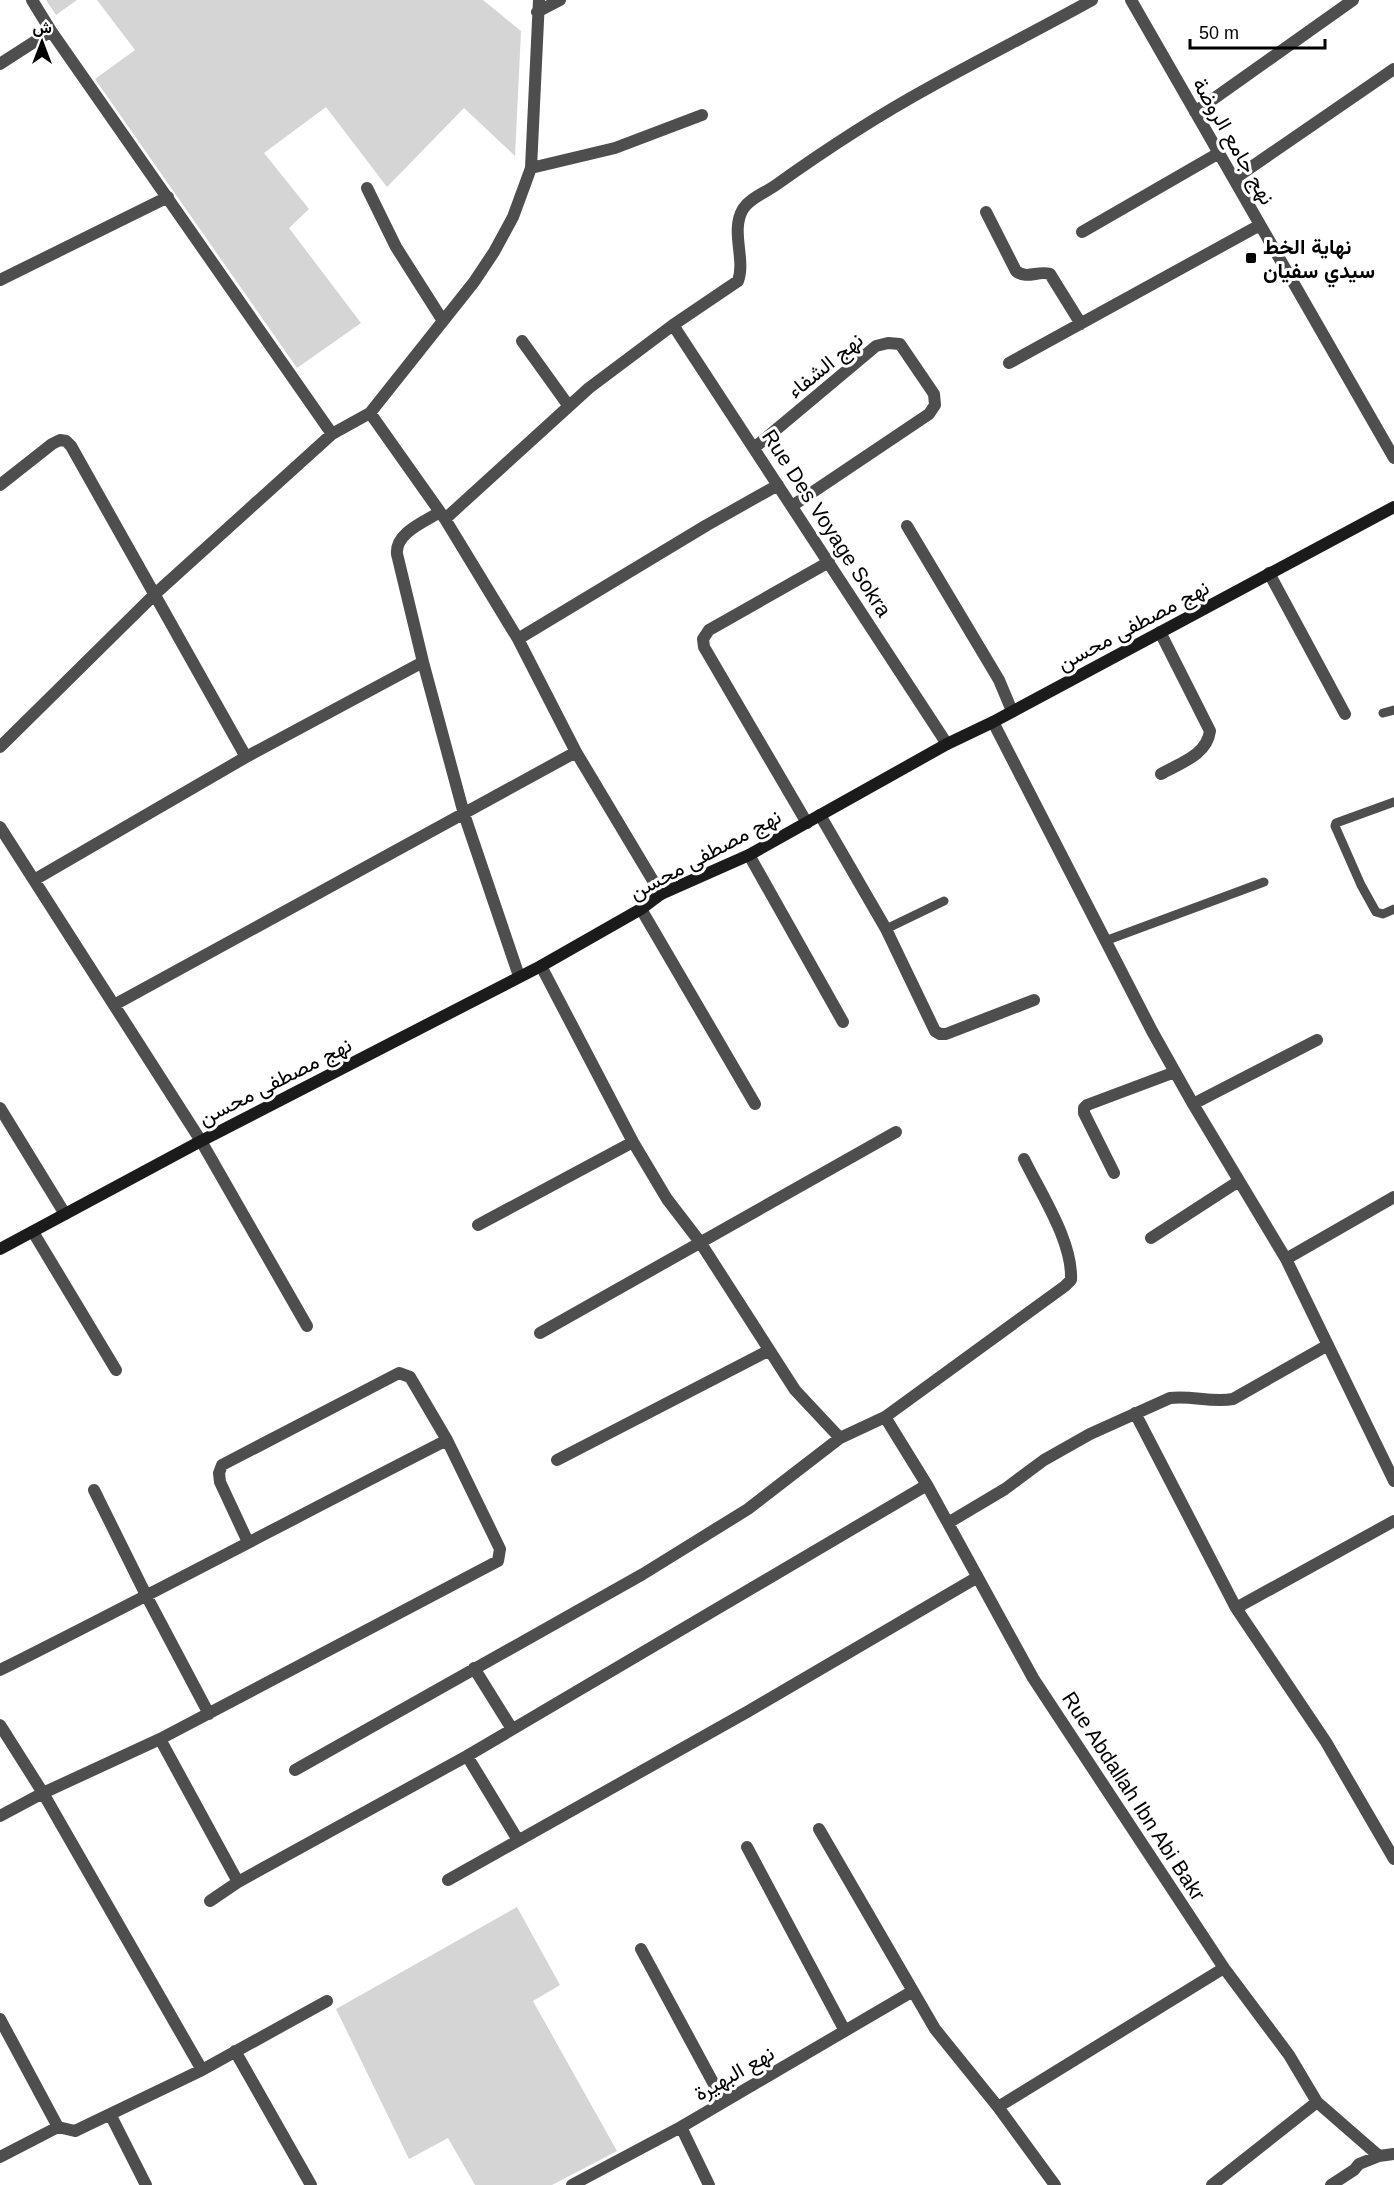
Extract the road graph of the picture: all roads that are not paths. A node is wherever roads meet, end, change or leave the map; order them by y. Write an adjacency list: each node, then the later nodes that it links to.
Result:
1 (32, 0): 7 (street)
2 (560, 0): 6 (street)
3 (1092, 0): 23 (street)
4 (1131, 0): 10 (street, نهج جامع الروضة)
5 (1353, 0): 10 (street)
6 (538, 6): 13 (street)
7 (51, 31): 8 (street); 16 (street)
8 (0, 64)
9 (1394, 69): 14 (street)
10 (1195, 112): 12 (street, نهج جامع الروضة)
11 (702, 115): 13 (street)
12 (1219, 153): 14 (street, نهج جامع الروضة); 19 (street)
13 (531, 168): 21 (street)
14 (1234, 179): 18 (street, نهج جامع الروضة)
15 (367, 188): 21 (street)
16 (168, 197): 20 (street); 28 (street)
17 (986, 212): 22 (street)
18 (1260, 225): 22 (street); 30 (street, نهج جامع الروضة)
19 (1082, 232)
20 (0, 280)
21 (443, 321): 27 (street)
22 (1081, 324): 25 (street)
23 (673, 325): 26 (street); 29 (street, Rue Des Voyage Sokra)
24 (522, 340): 26 (street)
25 (1009, 363)
26 (568, 405): 35 (street)
27 (370, 413): 28 (street); 35 (street)
28 (332, 434): 39 (street)
29 (754, 447): 32 (street, Rue Des Voyage Sokra); 33 (street, نهج الشفاء)
30 (1394, 458)
31 (0, 485): 39 (street)
32 (778, 485): 33 (street, Rue Des Voyage Sokra); 41 (street)
33 (792, 506): 37 (street, Rue Des Voyage Sokra)
34 (1394, 507): 38 (main road, نهج مصطفى محسن)
35 (443, 515): 41 (street); 42 (street)
36 (907, 526): 44 (street)
37 (829, 562): 49 (street, Rue Des Voyage Sokra); 56 (street)
38 (1269, 573): 40 (main road, نهج مصطفى محسن); 46 (street)
39 (155, 594): 48 (street); 51 (street)
40 (1160, 632): 44 (main road, نهج مصطفى محسن); 52 (street)
41 (518, 639): 50 (street)
42 (423, 662): 51 (street); 54 (street)
43 (1394, 710): 45 (lane)
44 (1012, 711): 47 (main road, نهج مصطفى محسن)
45 (1383, 713)
46 (1345, 714)
47 (993, 722): 49 (main road, نهج مصطفى محسن); 66 (street)
48 (2, 738)
49 (947, 744): 55 (main road, نهج مصطفى محسن)
50 (576, 752): 54 (street); 61 (street)
51 (246, 757): 59 (street)
52 (1161, 774)
53 (1394, 802): 64 (lane)
54 (464, 814): 68 (street); 70 (street)
55 (820, 815): 56 (main road, نهج مصطفى محسن); 65 (street)
56 (807, 823): 58 (main road, نهج مصطفى محسن)
57 (0, 827): 59 (street)
58 (748, 855): 61 (main road, نهج مصطفى محسن); 71 (street)
59 (34, 880): 70 (street)
60 (1264, 882): 66 (lane)
61 (661, 894): 63 (main road, نهج مصطفى محسن)
62 (944, 901): 65 (lane)
63 (641, 909): 67 (main road, نهج مصطفى محسن); 74 (street)
64 (1394, 909)
65 (886, 929): 69 (street)
66 (1105, 941): 73 (street)
67 (541, 966): 68 (main road, نهج مصطفى محسن); 79 (street)
68 (519, 976): 78 (main road, نهج مصطفى محسن)
69 (1034, 1000)
70 (114, 1005): 78 (street)
71 (843, 1022)
72 (1317, 1040): 75 (street)
73 (1175, 1072): 75 (street); 81 (street)
74 (755, 1104)
75 (1192, 1104): 82 (street)
76 (0, 1108): 84 (street)
77 (896, 1132): 88 (street)
78 (201, 1141): 84 (main road, نهج مصطفى محسن); 91 (street)
79 (633, 1142): 85 (street); 88 (street)
80 (1024, 1160): 97 (street)
81 (1114, 1173)
82 (1239, 1181): 87 (street); 90 (street)
83 (1394, 1197): 90 (street)
84 (65, 1214): 86 (main road, نهج مصطفى محسن)
85 (478, 1225)
86 (33, 1232): 89 (main road, نهج مصطفى محسن); 95 (street)
87 (1151, 1238)
88 (700, 1242): 92 (street); 94 (street)
89 (0, 1249)
90 (1286, 1259): 93 (street)
91 (307, 1326)
92 (540, 1333)
93 (1328, 1345): 96 (street); 101 (street)
94 (768, 1351): 98 (street); 100 (street)
95 (116, 1370)
96 (1135, 1413): 105 (street); 109 (street)
97 (885, 1417): 98 (street); 102 (street, Rue Abdallah Ibn Abi Bakr)
98 (840, 1438): 110 (street)
99 (447, 1440): 106 (street); 106 (street); 112 (street)
100 (557, 1460)
101 (1394, 1481)
102 (927, 1485): 105 (street, Rue Abdallah Ibn Abi Bakr); 114 (street)
103 (94, 1490): 108 (street)
104 (1394, 1521): 109 (street)
105 (948, 1523): 107 (street, Rue Abdallah Ibn Abi Bakr)
106 (248, 1542): 108 (street)
107 (976, 1578): 121 (street); 128 (street, Rue Abdallah Ibn Abi Bakr)
108 (147, 1597): 111 (street); 112 (street)
109 (1236, 1608): 123 (street)
110 (474, 1668): 114 (street); 117 (street)
111 (0, 1670)
112 (209, 1714): 115 (street)
113 (0, 1725): 118 (street)
114 (512, 1729): 116 (street)
115 (160, 1739): 118 (street); 125 (street)
116 (466, 1756): 121 (street); 125 (street)
117 (295, 1770)
118 (43, 1793): 119 (street); 134 (street)
119 (0, 1816)
120 (819, 1829): 129 (street)
121 (518, 1840): 124 (street)
122 (747, 1847): 132 (street)
123 (1394, 1859)
124 (448, 1880)
125 (238, 1882): 126 (street)
126 (210, 1901)
127 (641, 1949): 135 (street)
128 (1224, 1968): 136 (street, Rue Abdallah Ibn Abi Bakr); 137 (street)
129 (914, 1991): 132 (street, نهع البهيرة); 137 (street)
130 (327, 2001): 133 (street)
131 (0, 2019): 139 (street)
132 (845, 2031): 135 (street, نهع البهيرة)
133 (235, 2051): 134 (street); 145 (street)
134 (202, 2070): 138 (street)
135 (723, 2101): 140 (street, نهع البهيرة)
136 (1317, 2102): 142 (street, Rue Abdallah Ibn Abi Bakr); 149 (street)
137 (998, 2107): 148 (street)
138 (110, 2114): 139 (street); 144 (street)
139 (58, 2127): 143 (street)
140 (681, 2127): 146 (street, نهع البهيرة); 147 (street)
141 (1394, 2154): 142 (street)
142 (1379, 2156): 150 (street)
143 (0, 2157)
144 (146, 2185)
145 (311, 2185)
146 (572, 2185)
147 (709, 2185)
148 (1055, 2185)
149 (1212, 2185)
150 (1331, 2185)

